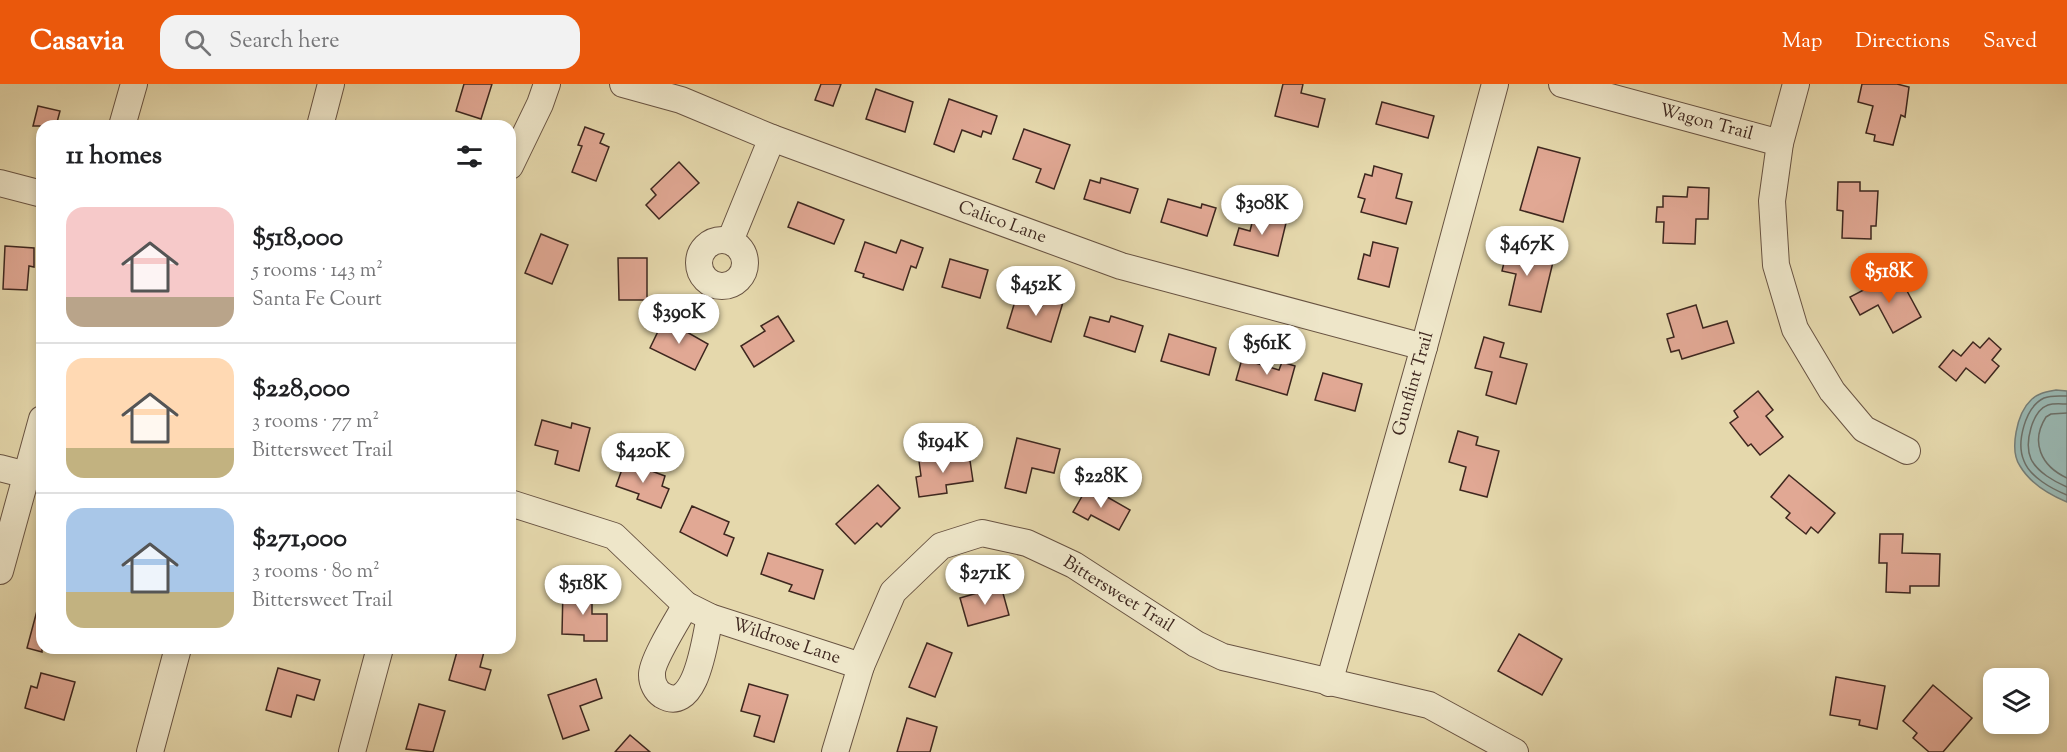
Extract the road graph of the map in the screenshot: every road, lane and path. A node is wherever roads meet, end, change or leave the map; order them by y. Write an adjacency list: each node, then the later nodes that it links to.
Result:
1 (134, 84): 8 (street)
2 (332, 84): 9 (street)
3 (547, 84): 12 (street)
4 (623, 84): 10 (street, Calico Lane)
5 (1495, 84): 16 (street, Gunflint Trail)
6 (1562, 84): 11 (street, Wagon Trail)
7 (1796, 84): 11 (street)
8 (124, 120)
9 (322, 120)
10 (772, 138): 15 (street); 16 (street, Calico Lane)
11 (1780, 142): 18 (street)
12 (516, 154)
13 (0, 183): 14 (street)
14 (36, 192)
15 (730, 241)
16 (1424, 347): 28 (street, Gunflint Trail)
17 (36, 441): 20 (street)
18 (1907, 451)
19 (0, 468): 20 (street)
20 (27, 475): 22 (street)
21 (516, 505): 23 (street, Wildrose Lane)
22 (0, 571)
23 (686, 604): 24 (street, Wildrose Lane); 24 (street, Wildrose Lane)
24 (710, 616): 27 (street, Wildrose Lane)
25 (176, 654): 29 (street)
26 (378, 654): 30 (street)
27 (861, 666): 28 (street, Bittersweet Trail); 31 (street, Bittersweet Trail)
28 (1329, 683): 32 (street, Bittersweet Trail)
29 (150, 752)
30 (352, 752)
31 (835, 752)
32 (1515, 752)

